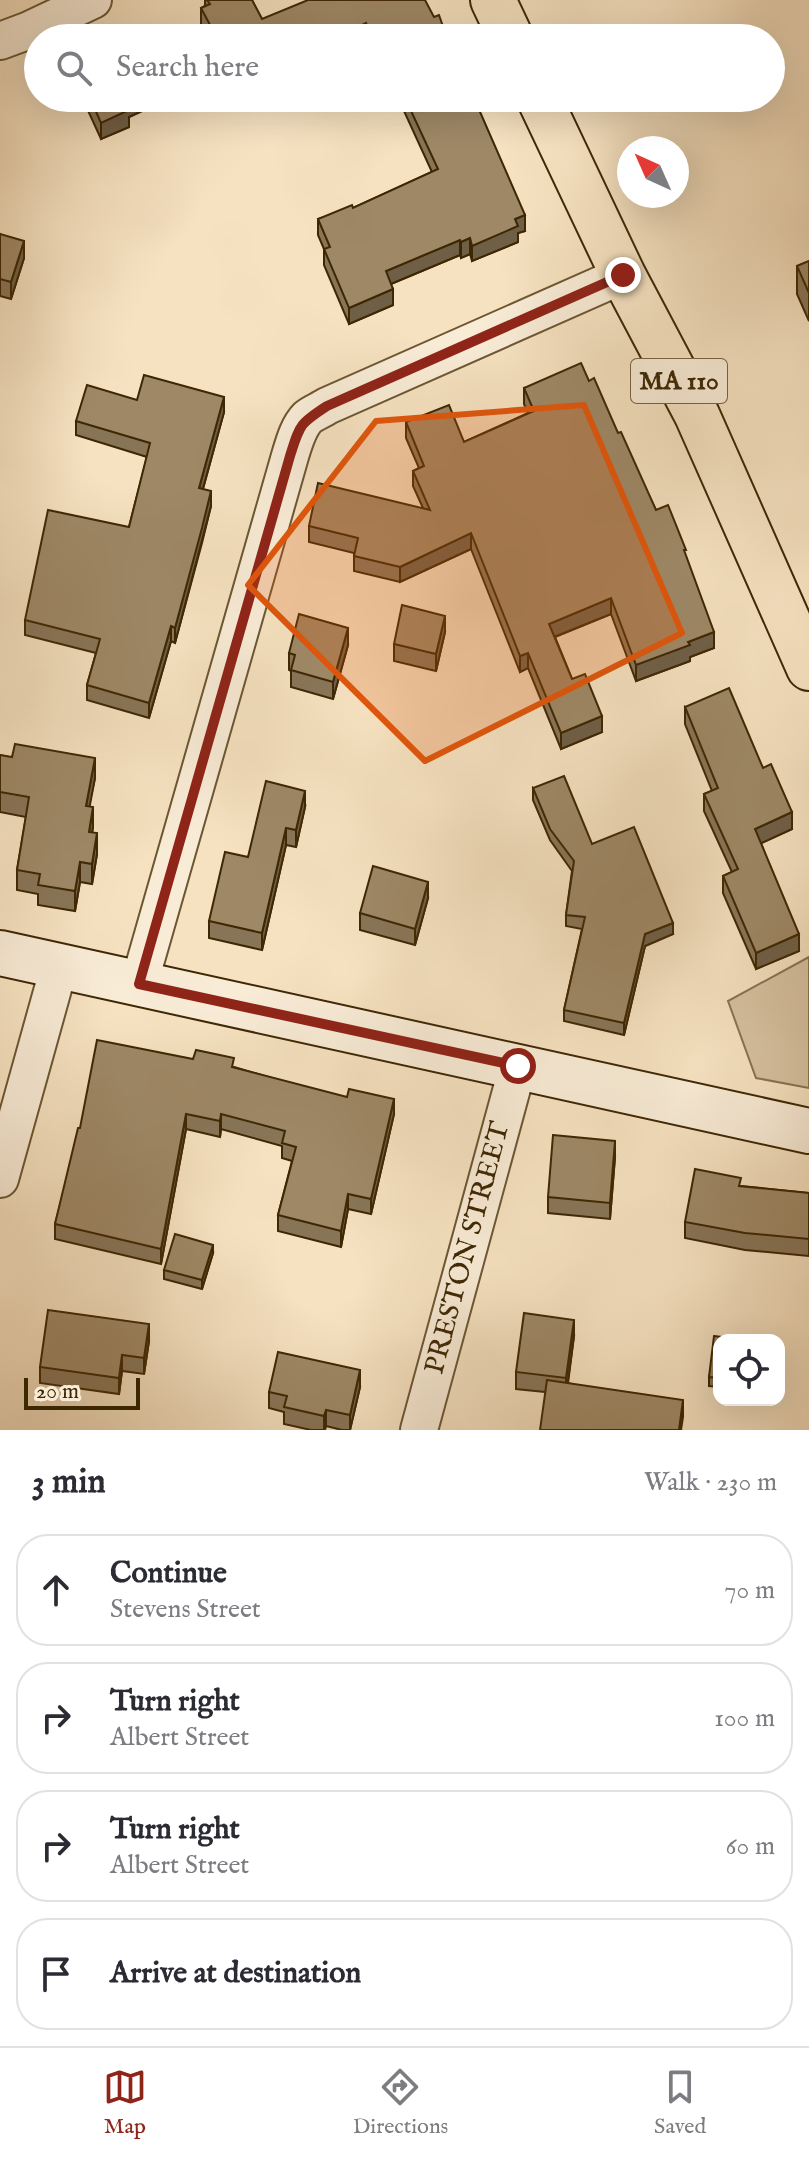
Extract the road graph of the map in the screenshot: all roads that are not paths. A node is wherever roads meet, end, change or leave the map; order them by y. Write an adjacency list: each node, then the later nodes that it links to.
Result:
1 (93, 0): 3 (street)
2 (493, 0): 4 (main road)
3 (42, 24)
4 (504, 24)
5 (24, 32): 6 (street)
6 (0, 41)
7 (546, 112): 8 (main road, MA 110)
8 (623, 275): 9 (main road, MA 110); 12 (street)
9 (809, 668)
10 (0, 953): 11 (main road)
11 (59, 967): 12 (main road); 15 (street)
12 (139, 984): 13 (main road)
13 (518, 1066): 14 (main road); 16 (street, PRESTON STREET)
14 (809, 1131)
15 (0, 1179)
16 (419, 1430)

